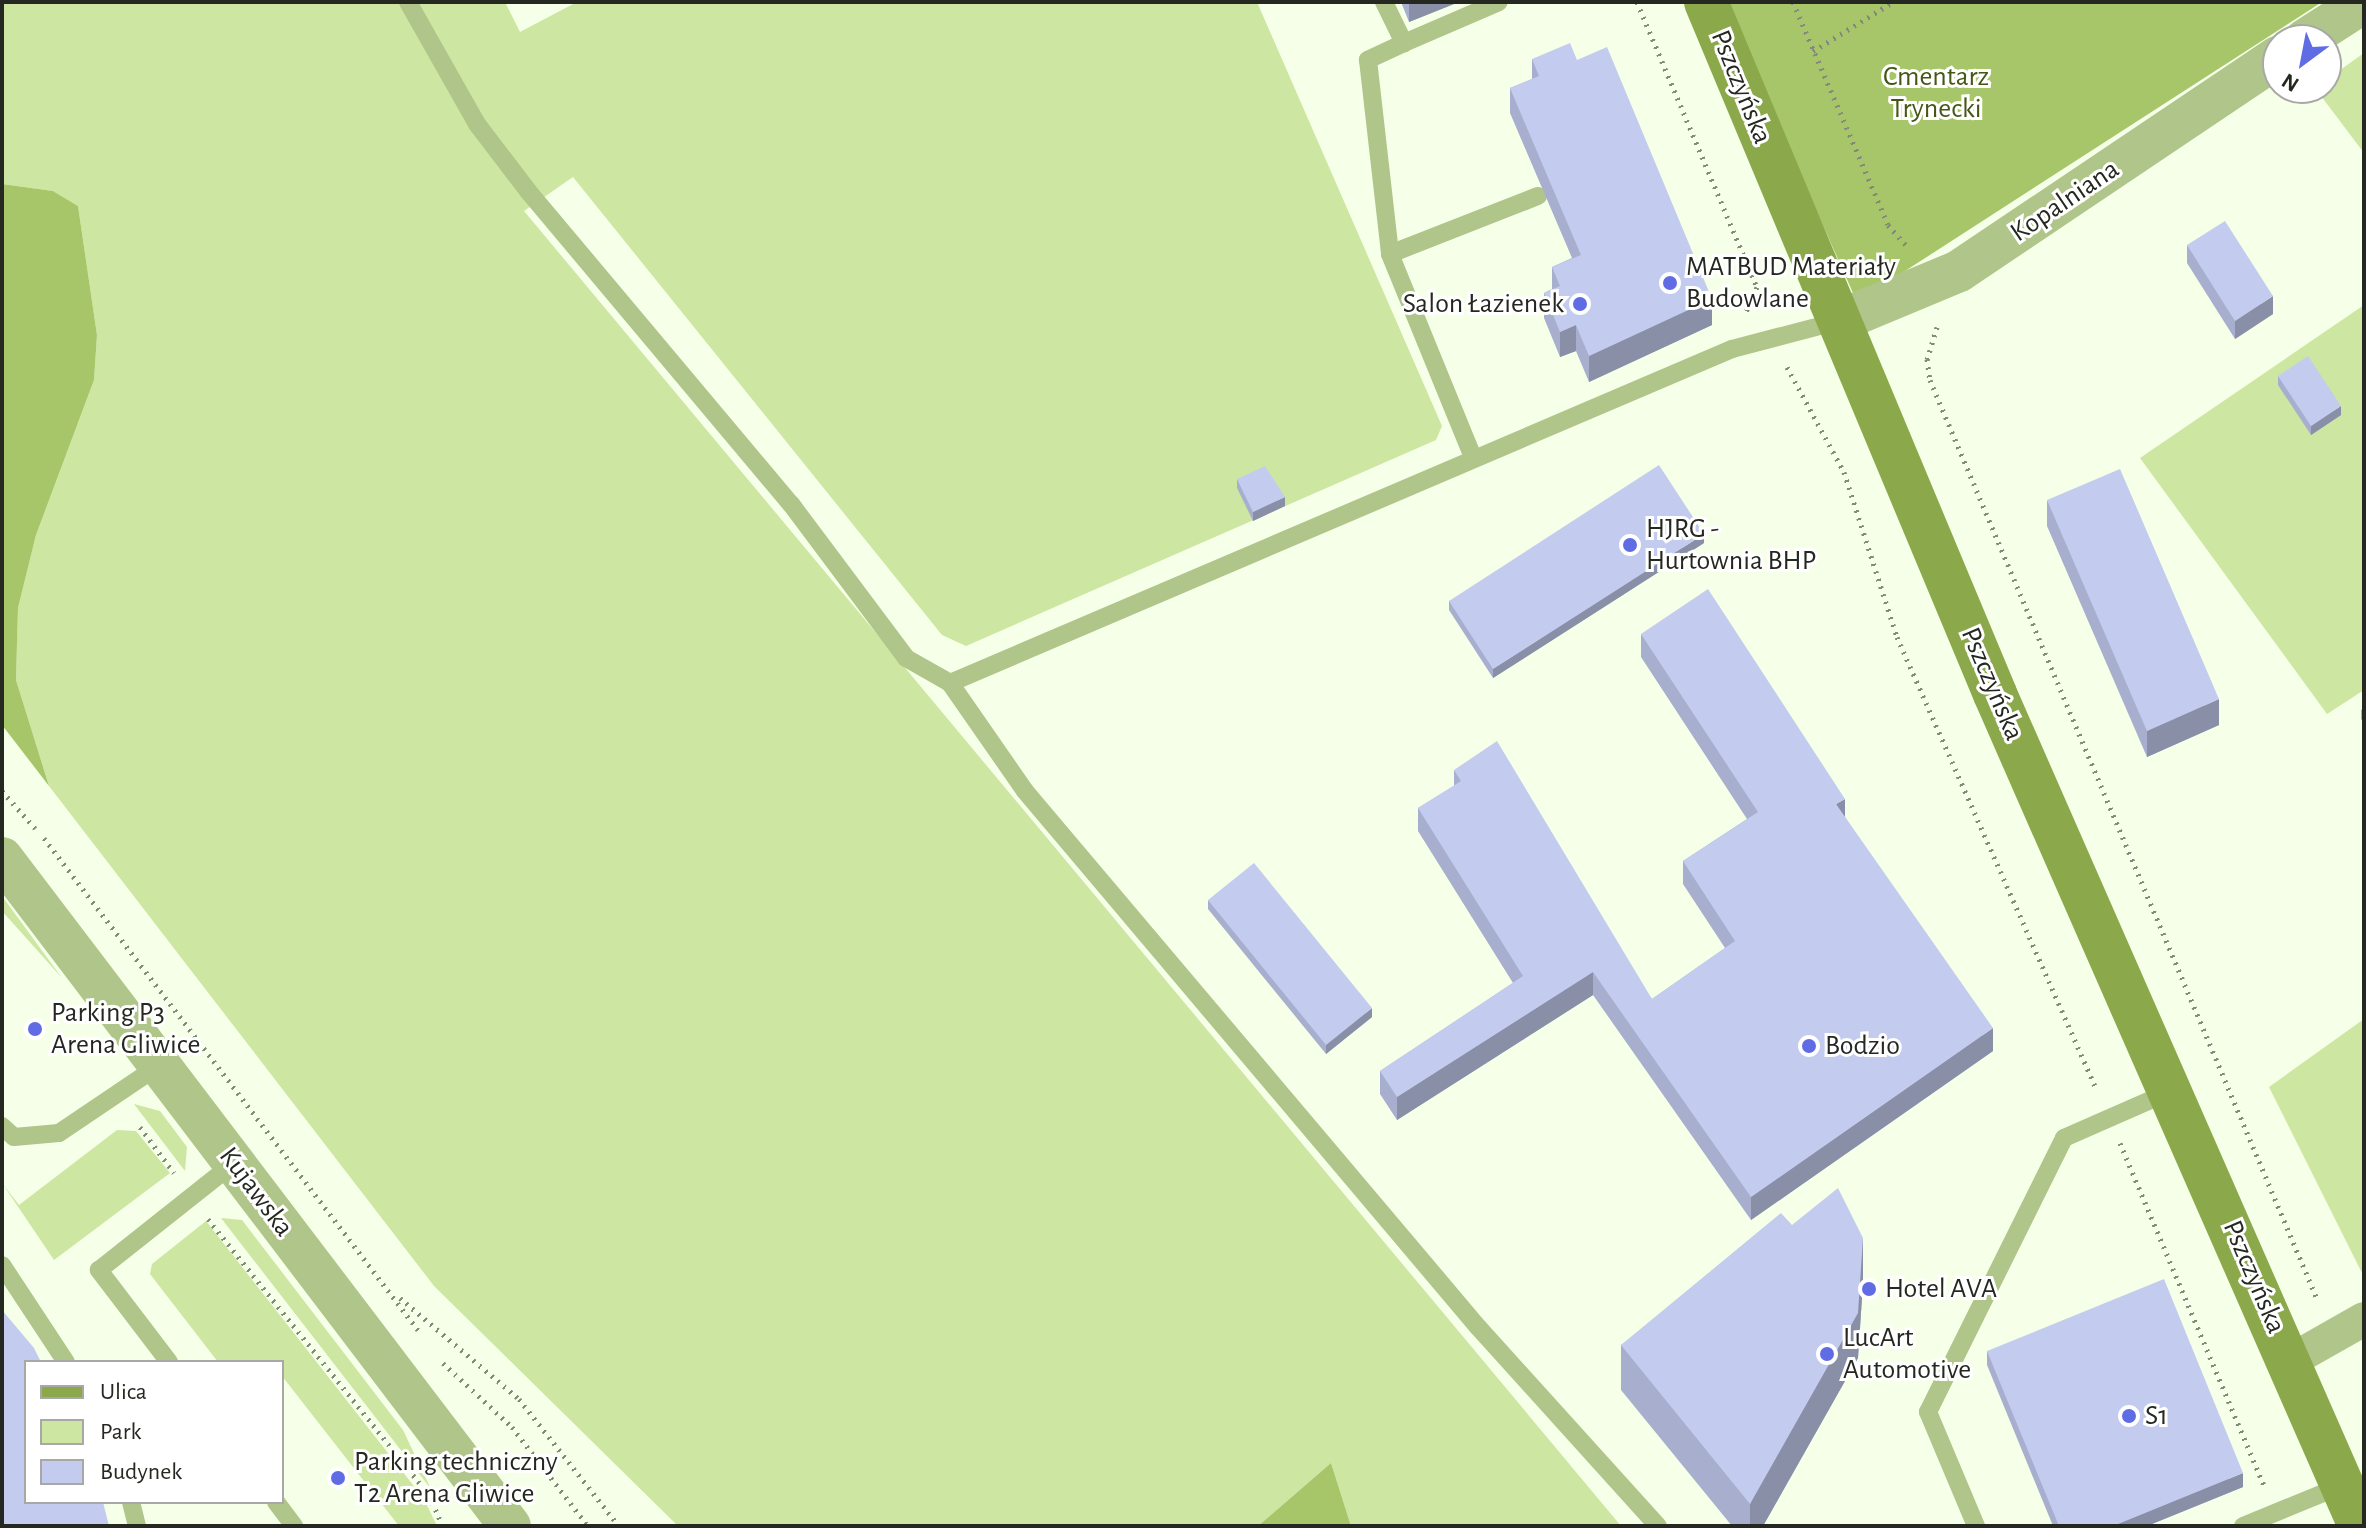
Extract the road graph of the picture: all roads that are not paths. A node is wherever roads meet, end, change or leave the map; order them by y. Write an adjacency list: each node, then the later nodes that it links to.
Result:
1 (408, 2): 13 (lane)
2 (1384, 2): 7 (lane)
3 (1499, 2): 7 (lane)
4 (1706, 2): 11 (main road, Pszczyńska)
5 (2364, 2): 6 (street)
6 (2330, 24)
7 (1404, 43): 10 (lane)
8 (2262, 68): 11 (street, Kopalniana)
9 (1538, 196): 10 (lane)
10 (1390, 254): 12 (lane)
11 (1839, 321): 12 (lane); 16 (main road, Pszczyńska)
12 (1472, 455): 13 (lane)
13 (950, 683): 30 (lane)
14 (2, 858): 15 (street, Kujawska)
15 (160, 1065): 17 (lane); 18 (street, Kujawska)
16 (2173, 1090): 23 (main road, Pszczyńska); 31 (lane)
17 (2, 1126)
18 (234, 1163): 22 (lane); 29 (street, Kujawska)
19 (2, 1265): 21 (lane)
20 (2364, 1319): 23 (street, Pszczyńska)
21 (65, 1360)
22 (167, 1360)
23 (2290, 1361): 24 (main road, Pszczyńska)
24 (2343, 1485): 32 (lane); 33 (main road, Pszczyńska)
25 (132, 1504): 27 (lane)
26 (278, 1504): 28 (lane)
27 (137, 1526)
28 (294, 1526)
29 (510, 1526)
30 (1658, 1526)
31 (1976, 1526)
32 (2243, 1526)
33 (2360, 1526)

